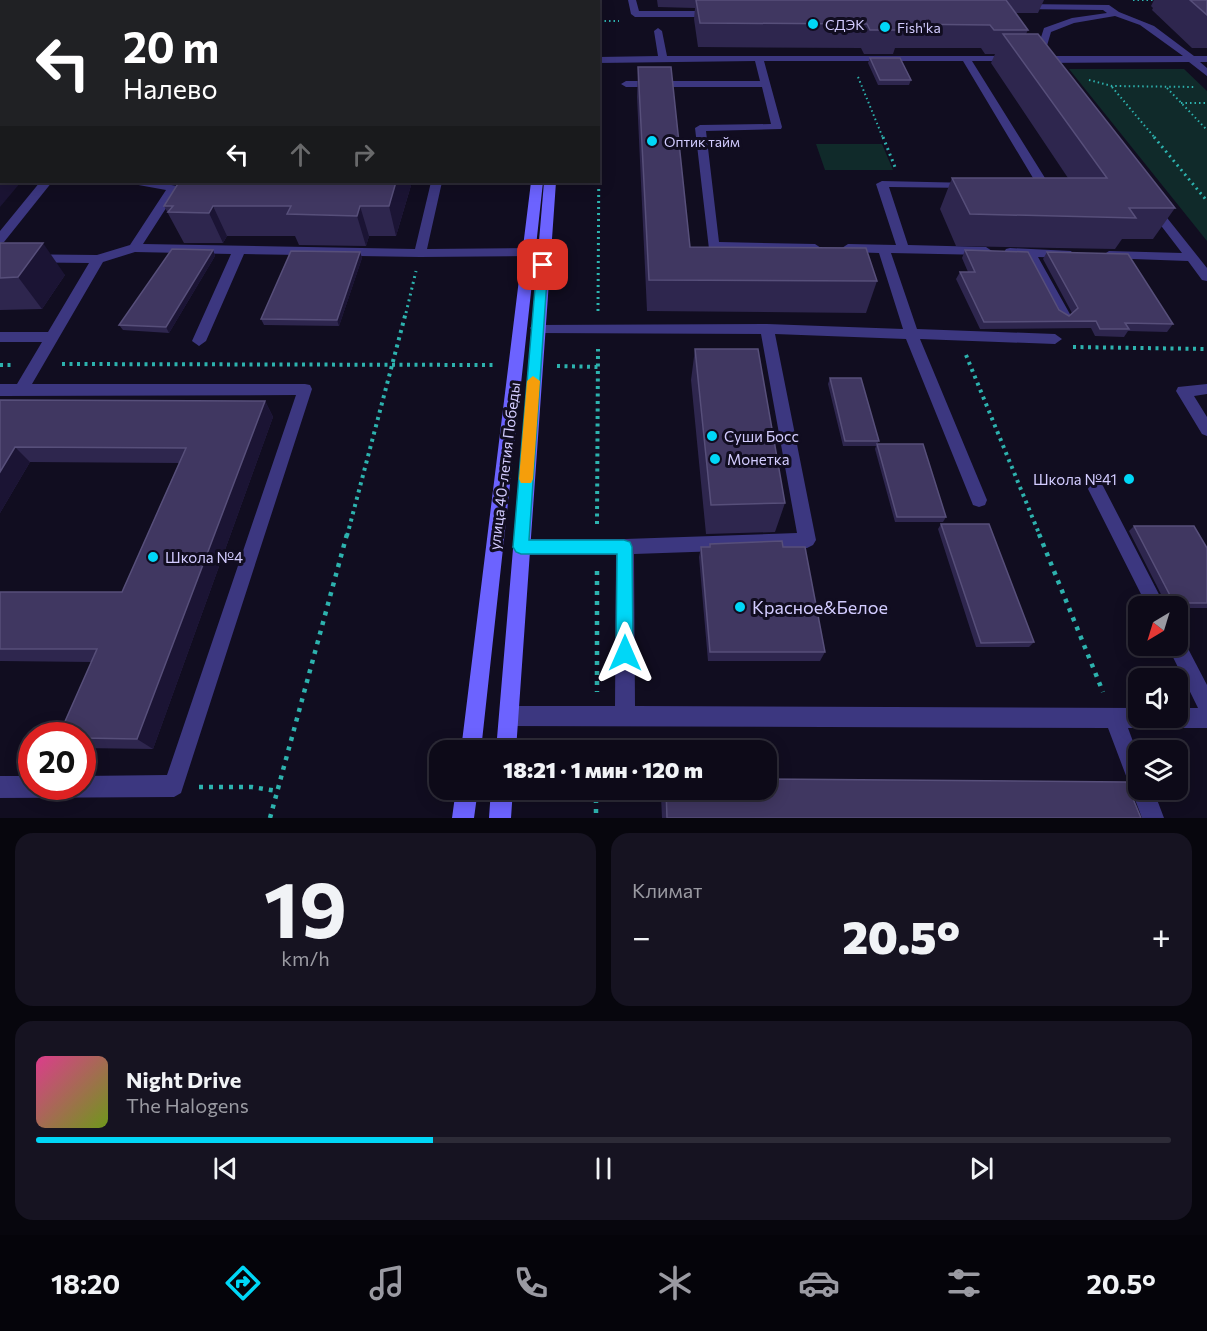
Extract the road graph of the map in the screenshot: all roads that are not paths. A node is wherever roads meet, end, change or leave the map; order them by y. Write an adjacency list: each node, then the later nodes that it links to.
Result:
1 (633, 0): 5 (lane)
2 (1096, 0): 4 (lane)
3 (1014, 7): 4 (lane)
4 (1109, 10): 9 (lane); 13 (lane)
5 (727, 14)
6 (658, 31): 10 (lane)
7 (759, 58): 8 (lane); 10 (lane); 16 (lane)
8 (966, 58): 13 (lane); 23 (lane)
9 (1192, 58): 11 (lane); 13 (lane); 14 (lane)
10 (663, 59): 12 (lane)
11 (1207, 59)
12 (600, 60)
13 (1033, 61)
14 (1207, 73)
15 (626, 84): 16 (lane)
16 (765, 84): 27 (lane)
17 (45, 183): 25 (lane)
18 (144, 183): 26 (lane)
19 (437, 183): 31 (lane)
20 (537, 183): 30 (street, улица 40-летия Победы)
21 (550, 183): 40 (street)
22 (985, 185): 28 (lane)
23 (1020, 186)
24 (1148, 200): 35 (lane)
25 (0, 239)
26 (134, 248): 29 (lane); 37 (lane)
27 (884, 249): 28 (lane); 42 (lane)
28 (903, 249): 32 (lane)
29 (239, 250): 31 (lane); 46 (lane)
30 (528, 252): 31 (lane); 40 (street, улица 40-летия Победы)
31 (420, 253)
32 (1030, 253): 33 (lane); 39 (lane)
33 (1076, 254)
34 (1100, 255): 35 (lane)
35 (1192, 257): 38 (lane)
36 (0, 258): 37 (lane)
37 (98, 259): 44 (lane)
38 (1207, 277)
39 (1064, 316)
40 (528, 327): 41 (lane); 53 (street); 62 (street, улица 40-летия Победы)
41 (767, 329): 42 (lane); 54 (lane)
42 (911, 333): 45 (lane); 52 (lane)
43 (0, 337): 44 (lane)
44 (51, 337): 49 (lane)
45 (1055, 339)
46 (199, 341)
47 (1207, 389): 50 (lane)
48 (0, 390): 49 (lane)
49 (21, 390): 65 (lane)
50 (1207, 430)
51 (1096, 489): 55 (lane)
52 (979, 500)
53 (521, 547): 54 (lane); 58 (street)
54 (624, 547): 59 (lane)
55 (1151, 596)
56 (1182, 656): 57 (lane)
57 (1207, 705)
58 (509, 716): 59 (lane); 63 (street)
59 (625, 716): 60 (lane)
60 (1114, 718): 61 (lane); 64 (lane)
61 (1207, 718)
62 (472, 740)
63 (507, 740)
64 (1128, 755)
65 (0, 787)
66 (465, 800): 69 (street)
67 (501, 800): 70 (street)
68 (1146, 800): 71 (lane)
69 (463, 818)
70 (500, 818)
71 (1153, 818)

